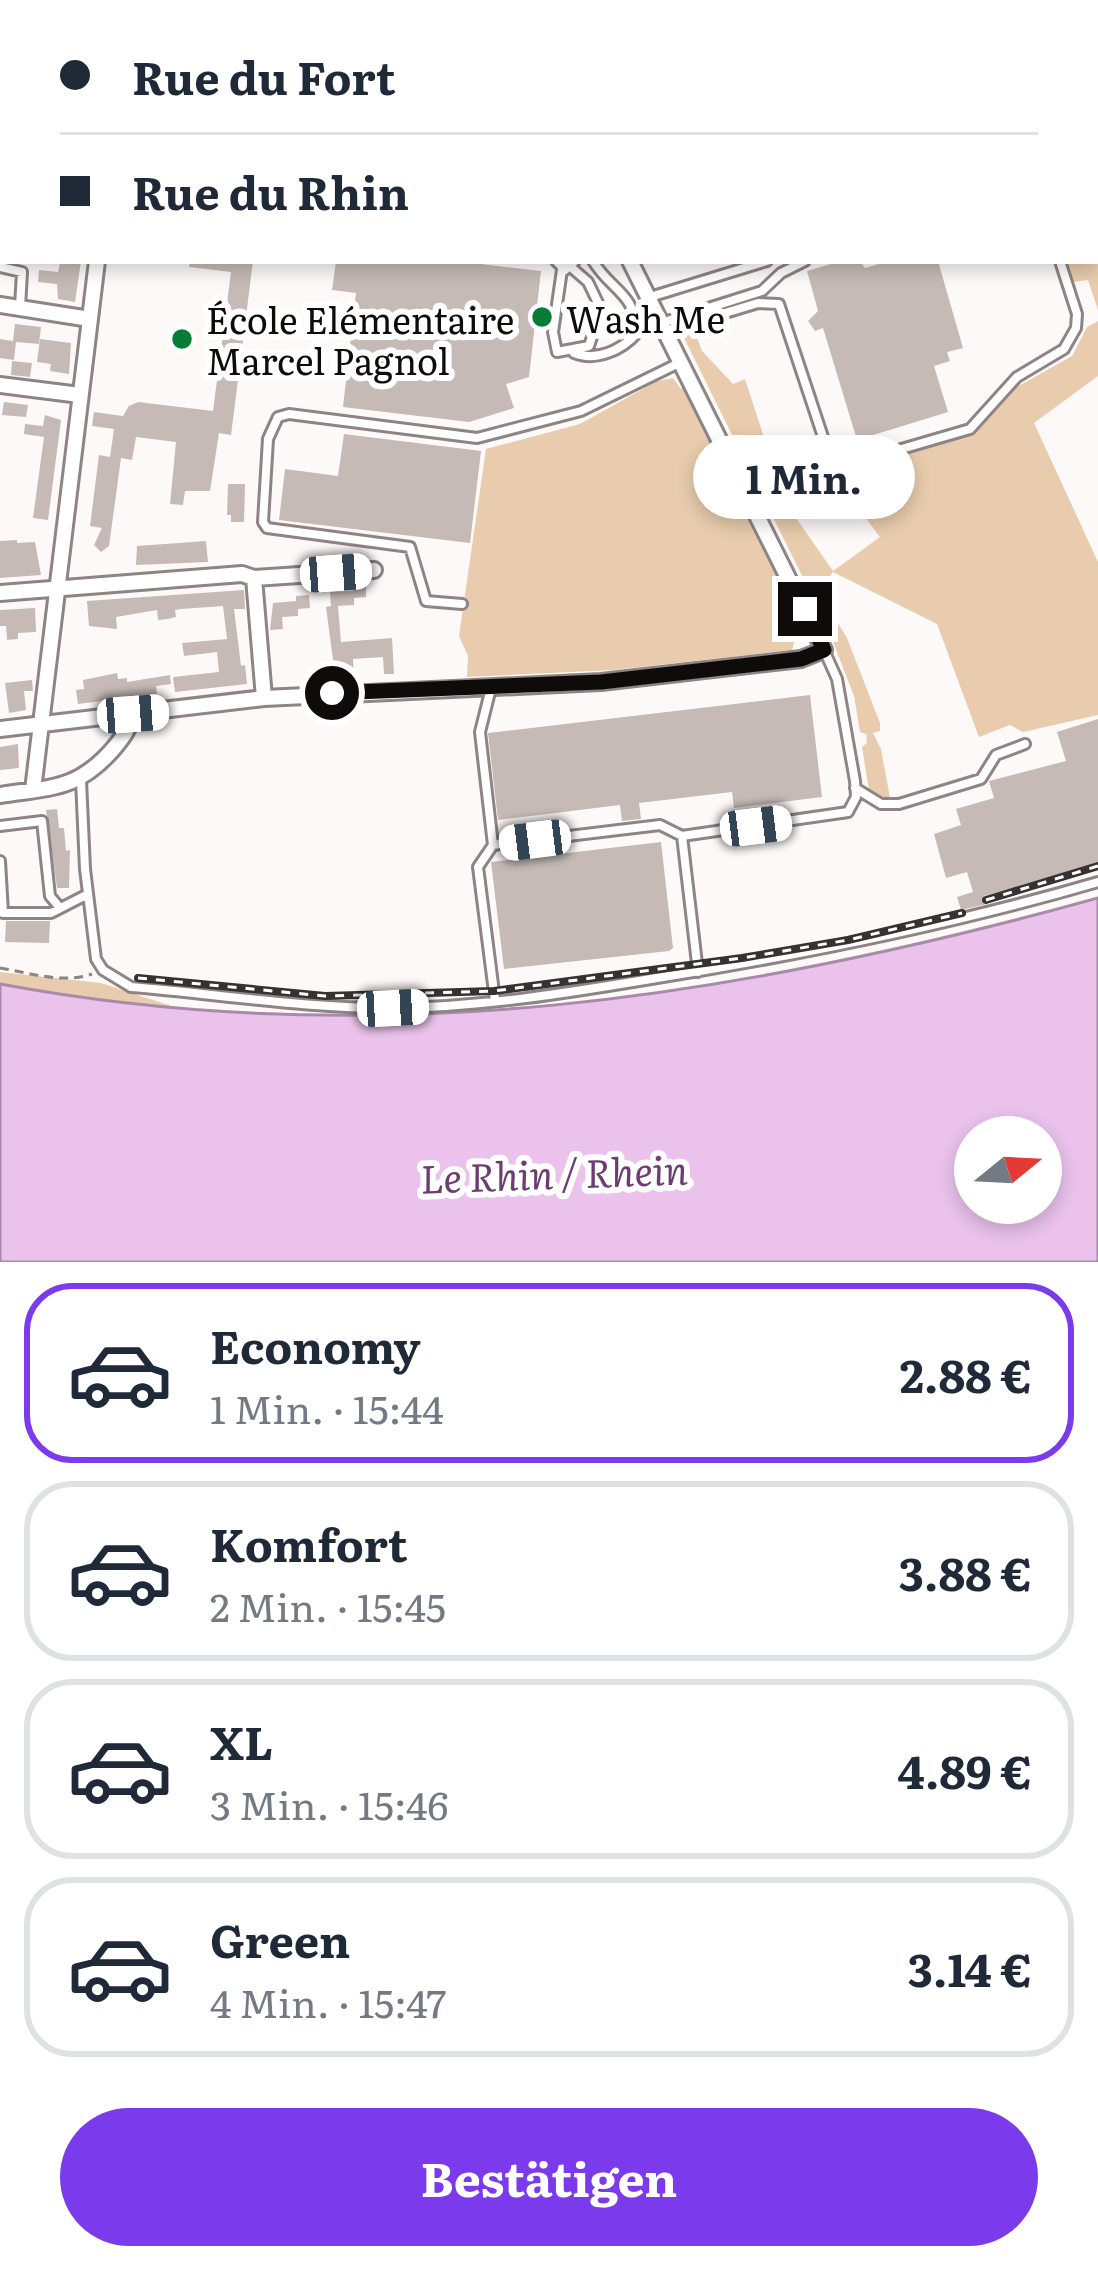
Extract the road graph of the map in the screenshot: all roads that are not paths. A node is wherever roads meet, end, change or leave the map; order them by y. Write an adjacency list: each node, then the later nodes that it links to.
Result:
1 (97, 264): 12 (street)
2 (594, 264): 14 (lane)
3 (632, 264): 9 (street)
4 (757, 264): 9 (lane)
5 (800, 264): 13 (lane)
6 (1061, 264): 13 (lane)
7 (566, 265): 14 (lane); 14 (lane)
8 (0, 267): 11 (lane)
9 (649, 298): 13 (street)
10 (0, 305): 11 (street)
11 (20, 308): 12 (street)
12 (90, 319): 17 (street)
13 (664, 327): 15 (street)
14 (573, 352)
15 (681, 362): 22 (lane); 23 (street)
16 (0, 385): 17 (street)
17 (80, 395): 20 (street)
18 (374, 570): 19 (street)
19 (254, 578): 20 (street); 25 (street)
20 (57, 590): 21 (street); 27 (street)
21 (0, 593)
22 (462, 604)
23 (824, 650): 24 (street); 31 (lane)
24 (491, 688): 25 (street); 36 (lane)
25 (264, 698): 26 (street)
26 (133, 714): 27 (street); 30 (street)
27 (39, 725): 28 (street); 32 (street)
28 (0, 730)
29 (1025, 744): 31 (lane)
30 (81, 780): 32 (street); 39 (lane)
31 (856, 788): 35 (lane)
32 (33, 790): 33 (street)
33 (0, 795)
34 (0, 826): 40 (lane)
35 (682, 836): 36 (lane); 42 (lane)
36 (493, 845): 43 (lane)
37 (0, 861): 41 (lane)
38 (1098, 882): 42 (lane)
39 (88, 894): 40 (lane); 43 (lane)
40 (60, 908): 41 (lane)
41 (2, 915)
42 (698, 972): 43 (lane)
43 (495, 1000)

